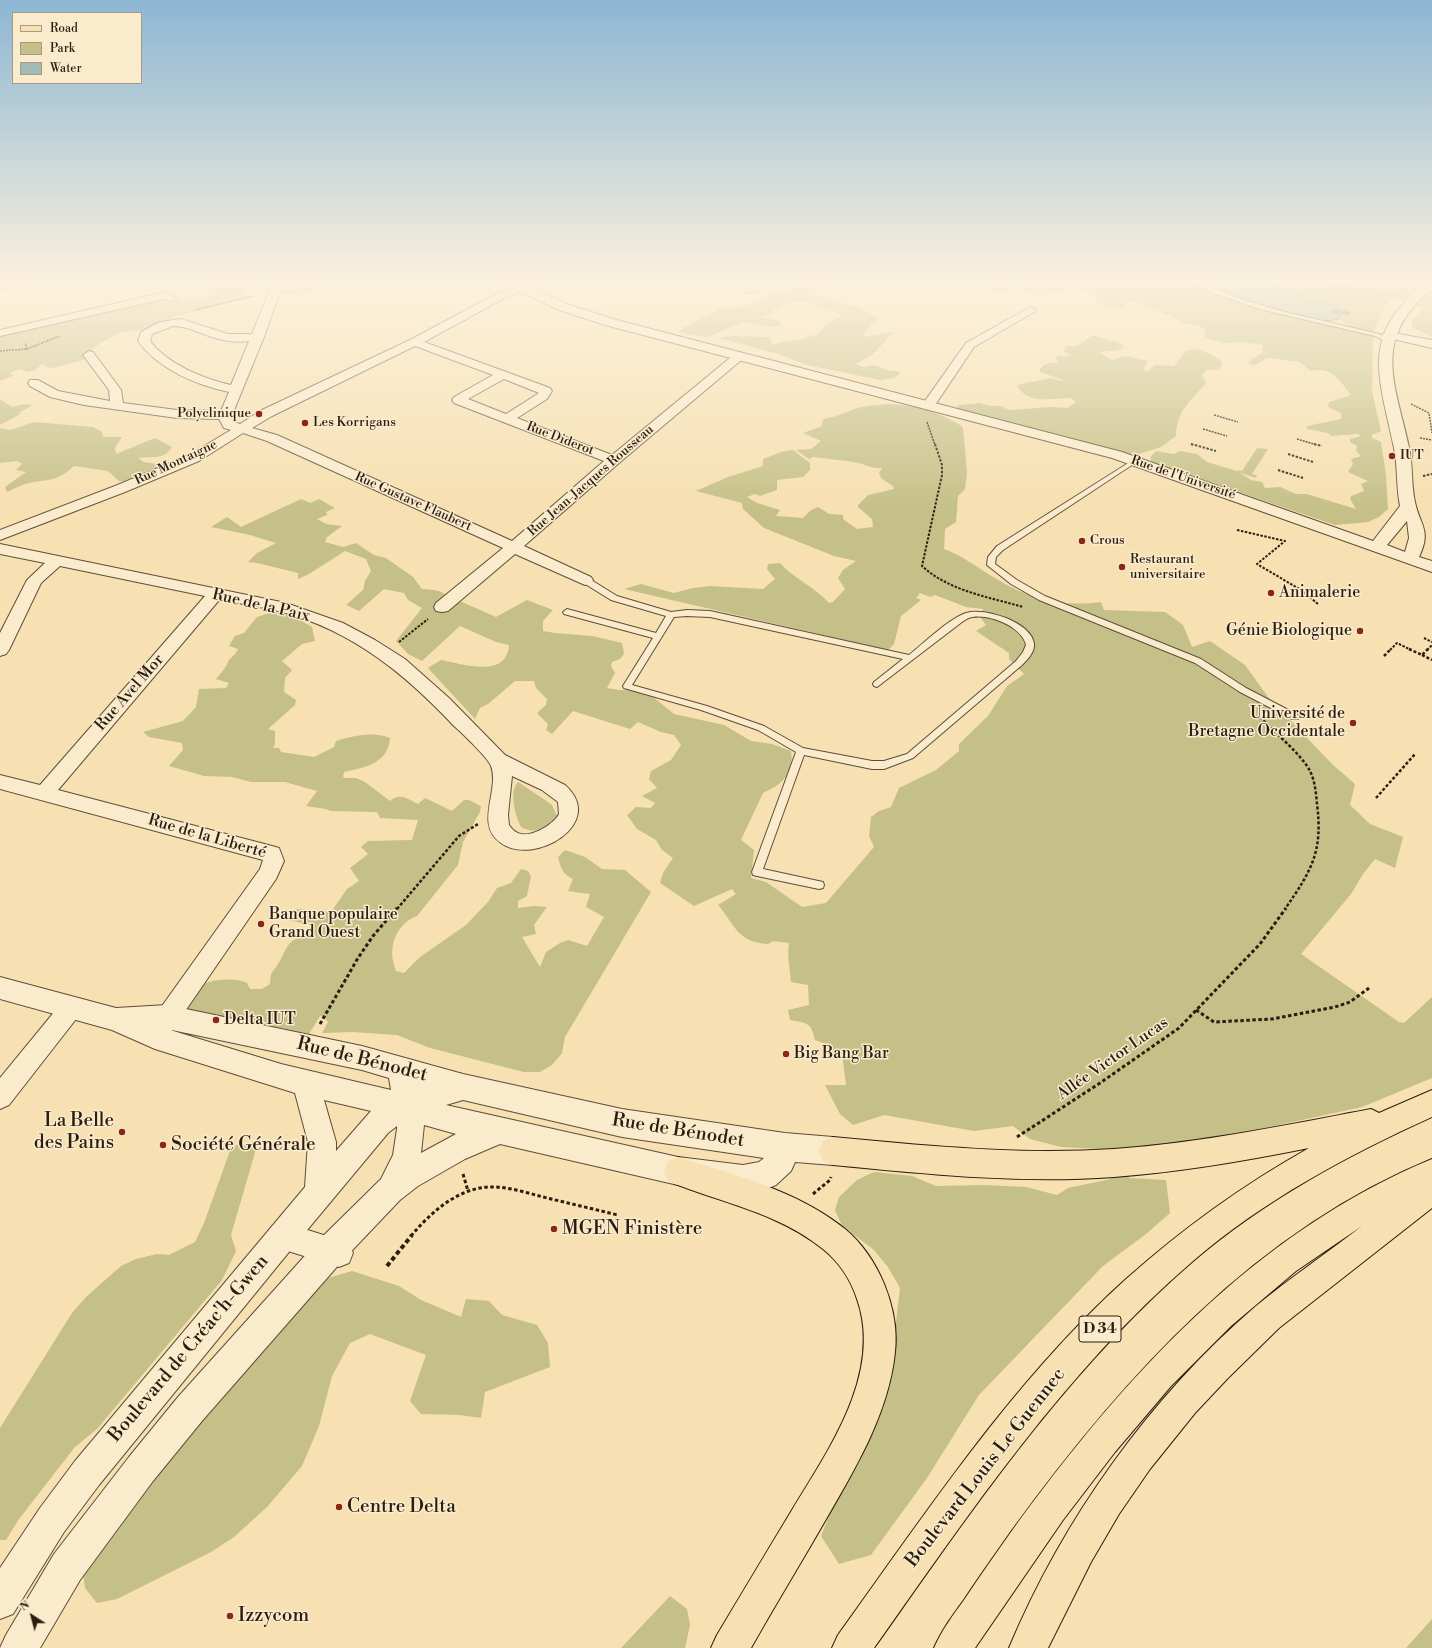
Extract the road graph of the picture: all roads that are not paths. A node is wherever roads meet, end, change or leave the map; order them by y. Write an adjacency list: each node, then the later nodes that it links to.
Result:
1 (92, 359): 14 (street)
2 (160, 359): 13 (street)
3 (249, 359): 13 (street)
4 (379, 359): 19 (street)
5 (461, 359): 11 (street, Rue Diderot)
6 (736, 359): 20 (street, Rue Jean-Jacques Rousseau)
7 (751, 359): 15 (street, Rue de l'Université)
8 (960, 359): 15 (street)
9 (1385, 359): 18 (street)
10 (1399, 359): 18 (street)
11 (503, 374): 17 (street, Rue Diderot); 17 (street, Rue Diderot)
12 (34, 383): 14 (street)
13 (236, 390): 16 (street)
14 (117, 404): 16 (street)
15 (928, 405): 21 (street, Rue de l'Université)
16 (226, 415): 19 (street, Rue Montaigne)
17 (507, 418): 20 (street, Rue Diderot)
18 (1396, 423): 22 (street)
19 (240, 430): 23 (street, Rue Montaigne); 24 (street, Rue Gustave Flaubert)
20 (614, 460): 24 (street, Rue Jean-Jacques Rousseau)
21 (1135, 461): 25 (street, Rue de l'Université); 39 (lane)
22 (1408, 506): 25 (street); 27 (street)
23 (0, 535)
24 (514, 547): 30 (street, Rue Gustave Flaubert); 32 (street, Rue Jean-Jacques Rousseau)
25 (1377, 547): 27 (street, Rue de l'Université)
26 (0, 548): 28 (street, Rue de la Paix)
27 (1409, 559): 29 (street, Rue de l'Université)
28 (57, 561): 31 (street, Rue de la Paix); 36 (street)
29 (1432, 567)
30 (584, 580): 34 (lane)
31 (216, 594): 41 (street, Rue de la Paix); 43 (street, Rue Avel Mor)
32 (442, 607)
33 (567, 612): 35 (lane)
34 (671, 615): 35 (lane); 37 (lane)
35 (657, 636): 40 (lane)
36 (0, 650)
37 (911, 658): 38 (lane); 40 (lane)
38 (877, 684)
39 (1295, 717)
40 (801, 751): 44 (lane)
41 (499, 761): 41 (street, Rue de la Paix)
42 (0, 782): 43 (street, Rue de la Liberté)
43 (45, 792): 47 (street, Rue de la Liberté)
44 (819, 885)
45 (0, 988): 46 (street, Rue de Bénodet)
46 (72, 1007): 47 (street, Rue de Bénodet); 51 (street)
47 (161, 1027): 48 (street, Rue de Bénodet); 49 (street, Rue de Bénodet)
48 (400, 1070): 50 (street, Rue de Bénodet); 53 (street)
49 (305, 1083): 53 (street, Rue de Bénodet); 62 (street)
50 (463, 1087): 53 (street, Boulevard de Créac'h-Gwen); 56 (street, Rue de Bénodet)
51 (0, 1097)
52 (1432, 1103): 54 (main road, Boulevard Louis Le Guennec / D 34)
53 (408, 1107): 55 (street, Rue de Bénodet); 60 (street); 62 (street, Boulevard de Créac'h-Gwen)
54 (1396, 1118): 57 (main road); 68 (main road, Boulevard Louis Le Guennec / D 34)
55 (498, 1131): 58 (street, Rue de Bénodet); 60 (street)
56 (786, 1147): 57 (street, Rue de Bénodet); 58 (street, Rue de Bénodet)
57 (833, 1151)
58 (678, 1171): 67 (main road)
59 (1432, 1173): 69 (main road)
60 (390, 1190): 64 (street)
61 (1432, 1190): 70 (main road)
62 (319, 1192): 63 (street, Boulevard de Créac'h-Gwen)
63 (282, 1236): 64 (street); 65 (street, Boulevard de Créac'h-Gwen)
64 (338, 1252): 66 (street)
65 (0, 1601)
66 (19, 1648)
67 (730, 1648)
68 (851, 1648)
69 (953, 1648)
70 (1028, 1648)

